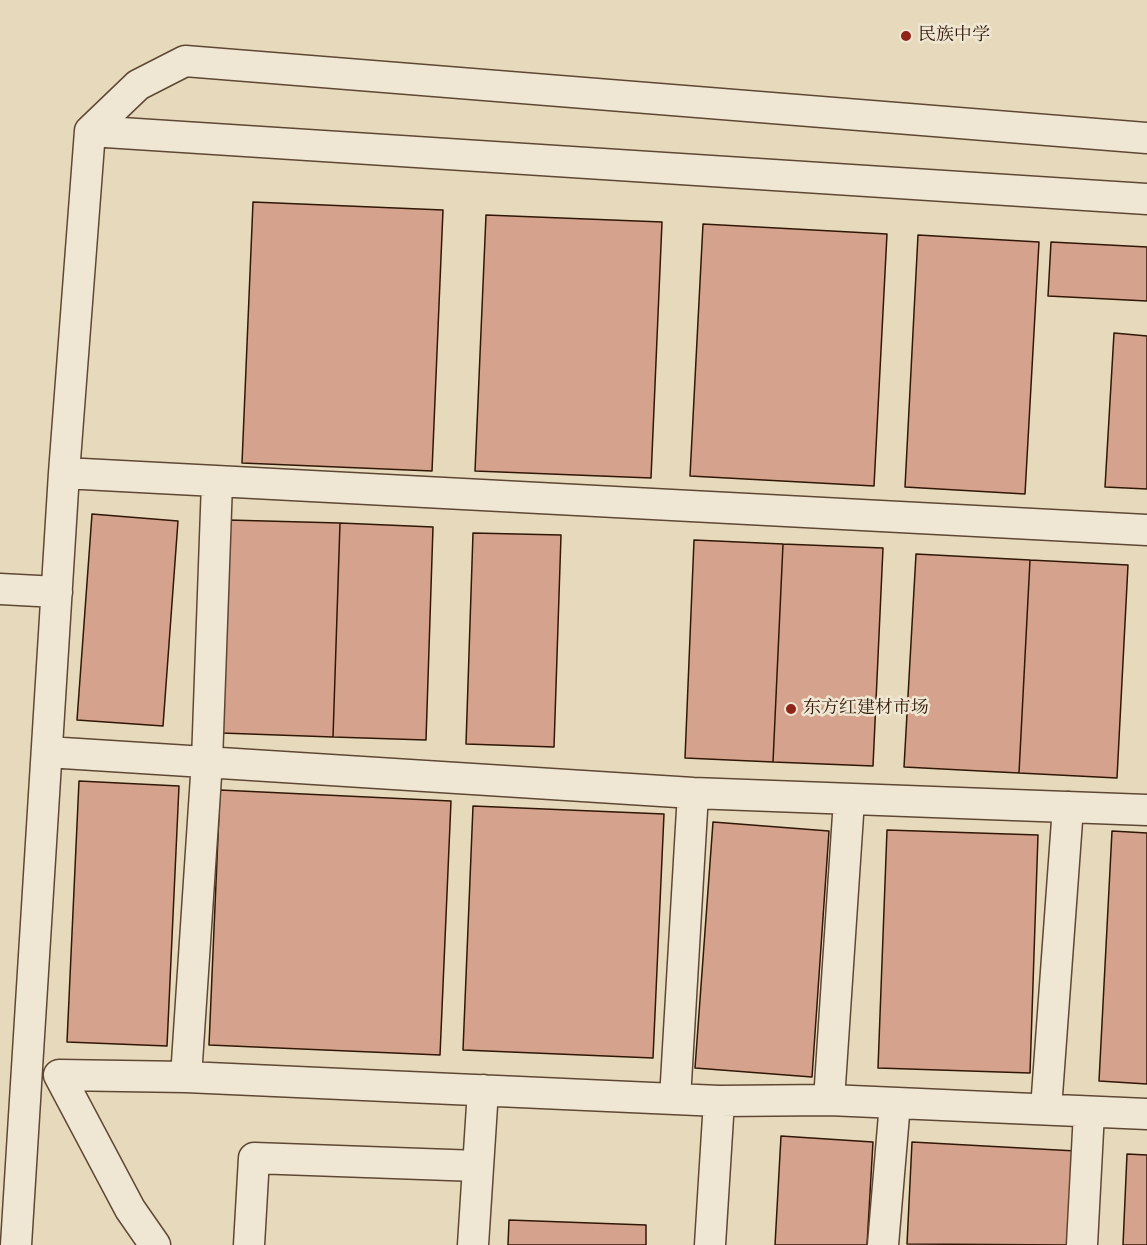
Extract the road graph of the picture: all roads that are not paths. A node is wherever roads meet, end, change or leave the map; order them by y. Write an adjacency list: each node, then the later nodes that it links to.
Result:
1 (90, 131): 2 (street); 3 (street); 4 (street)
2 (1147, 138)
3 (1147, 199)
4 (64, 473): 5 (street); 8 (street)
5 (217, 482): 6 (street); 10 (street)
6 (1147, 530)
7 (0, 589): 8 (street)
8 (57, 592): 9 (street)
9 (47, 753): 10 (street); 25 (street)
10 (207, 761): 11 (street); 15 (street)
11 (693, 793): 12 (street); 17 (street)
12 (849, 800): 13 (street); 18 (street)
13 (1068, 807): 14 (street); 21 (street)
14 (1147, 810)
15 (186, 1077): 16 (street); 26 (street)
16 (483, 1090): 17 (street); 24 (street)
17 (675, 1099): 19 (street)
18 (829, 1100): 19 (street); 20 (street)
19 (719, 1101): 29 (street)
20 (895, 1103): 21 (street); 30 (street)
21 (1046, 1109): 22 (street)
22 (1089, 1112): 23 (street); 31 (street)
23 (1147, 1114)
24 (478, 1166): 27 (street); 28 (street)
25 (16, 1245)
26 (155, 1245)
27 (249, 1245)
28 (473, 1245)
29 (710, 1245)
30 (883, 1245)
31 (1083, 1245)

